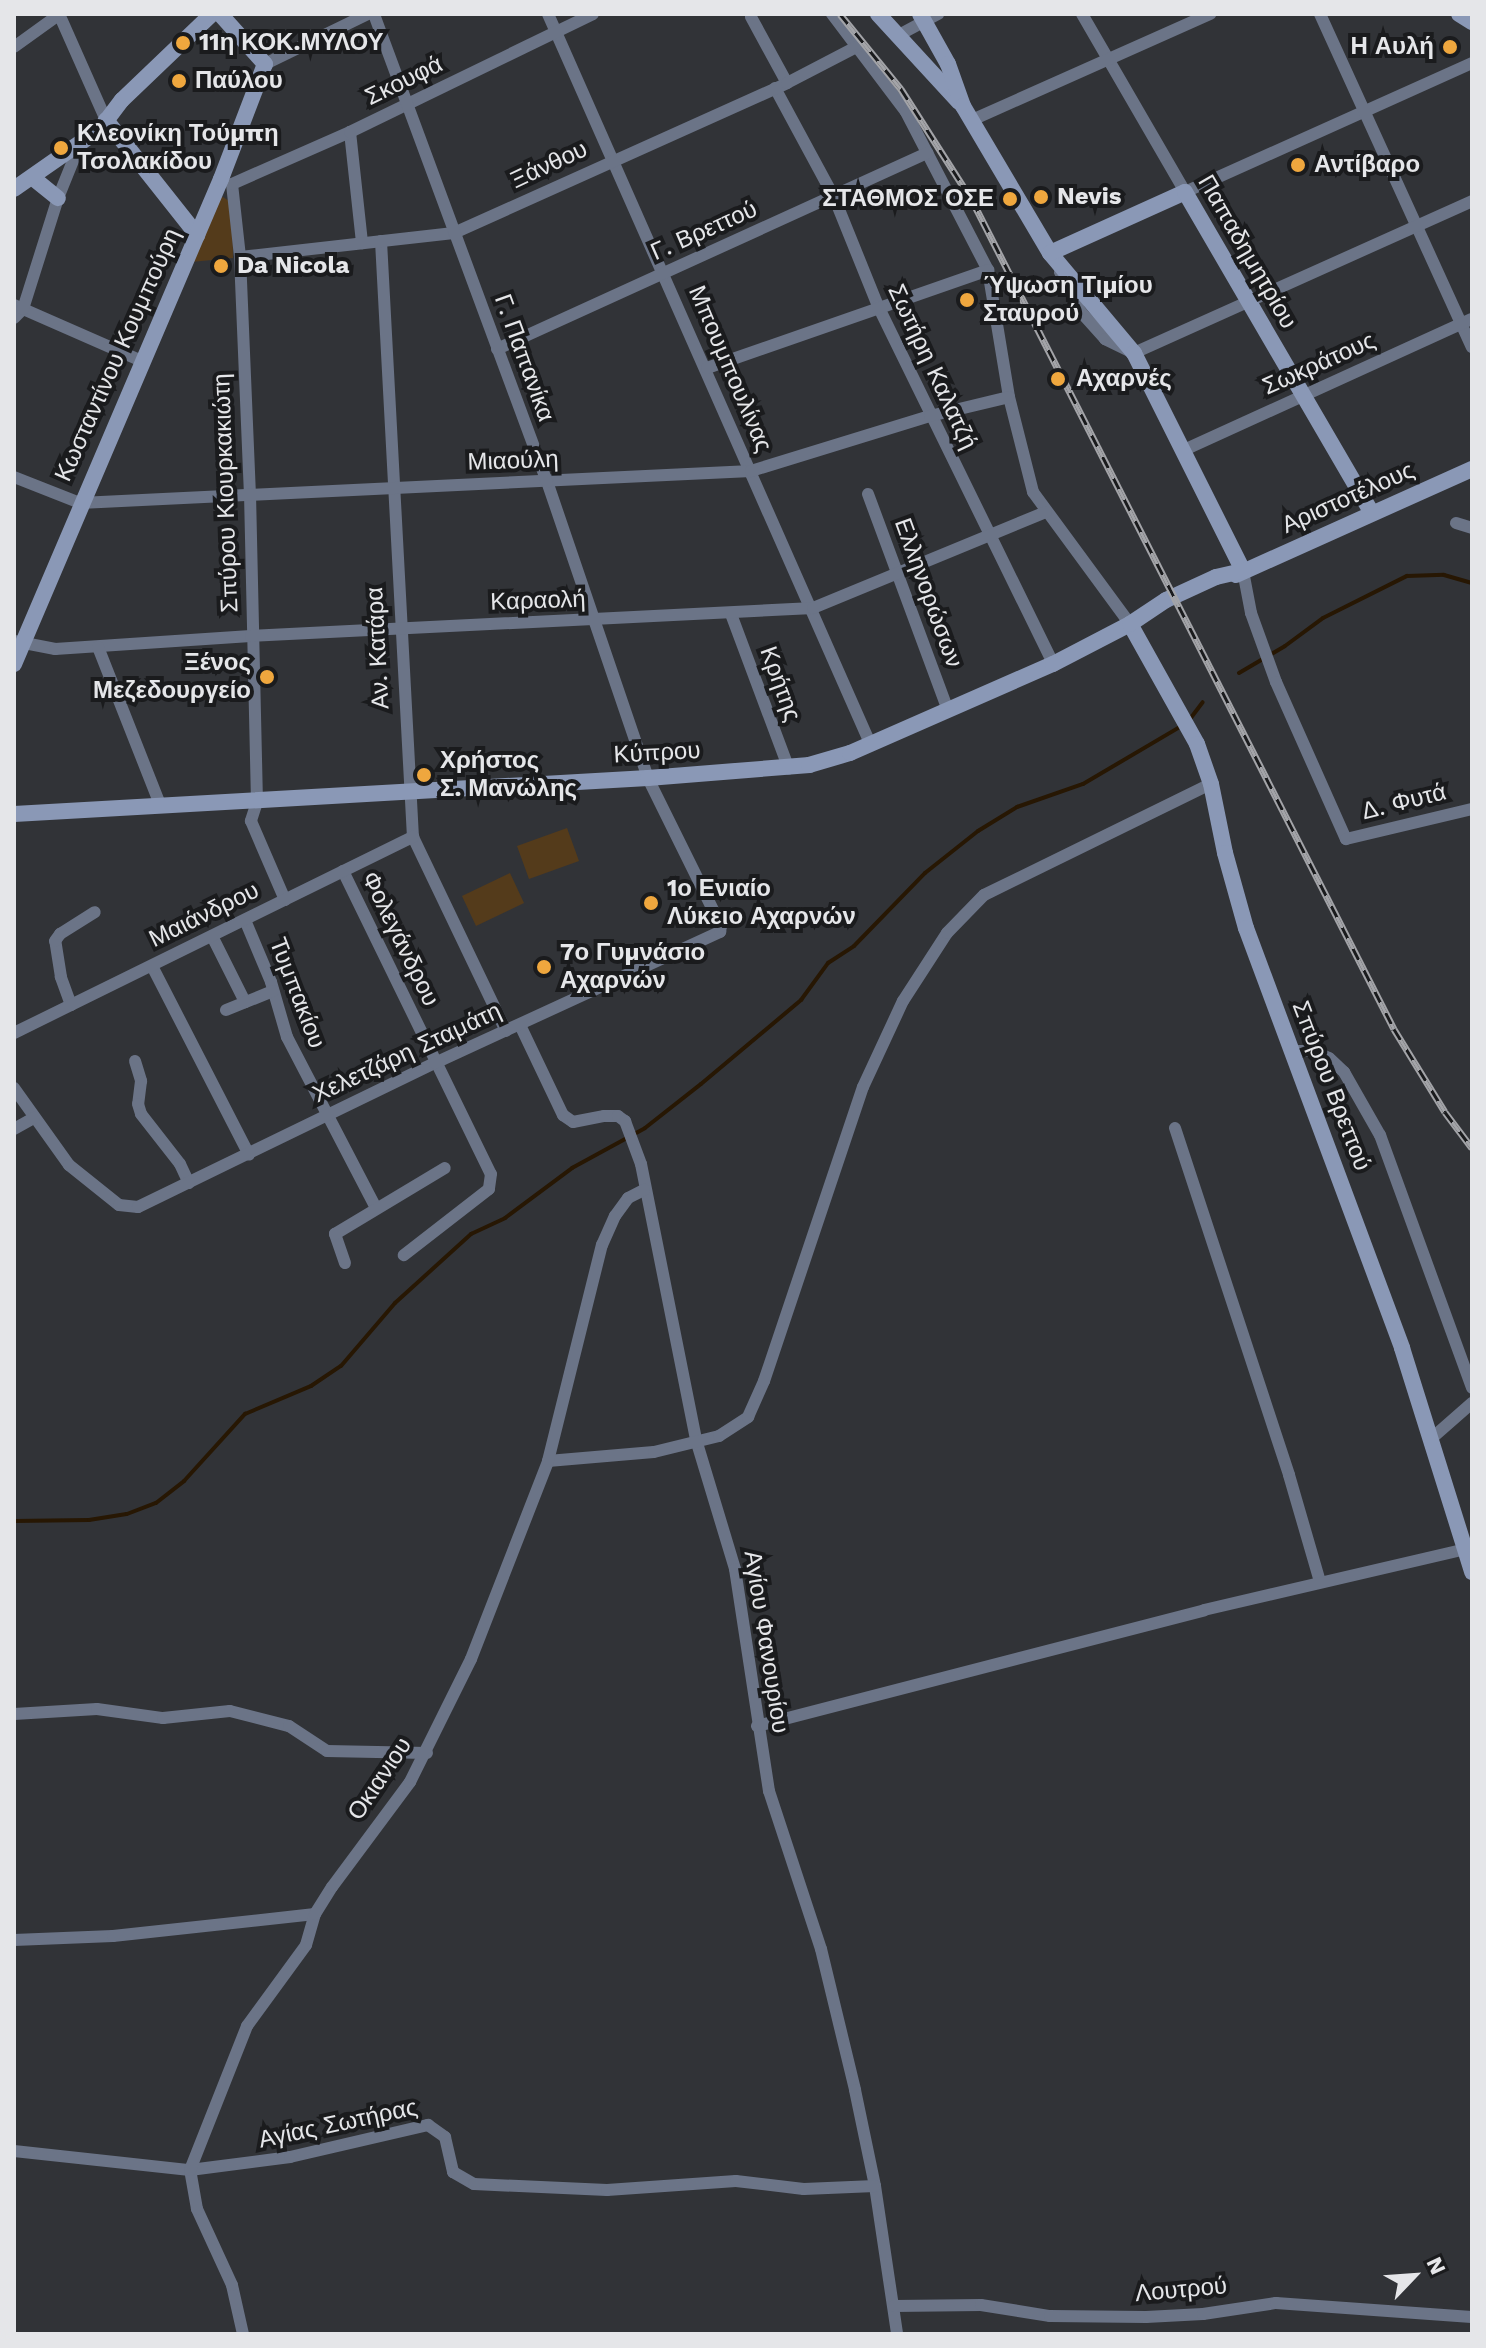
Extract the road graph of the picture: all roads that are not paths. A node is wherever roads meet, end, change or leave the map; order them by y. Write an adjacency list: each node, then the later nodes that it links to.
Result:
1 (59, 14): 20 (street); 28 (street)
2 (212, 14): 28 (street)
3 (220, 14): 23 (street)
4 (368, 14): 23 (street)
5 (374, 14): 25 (street, Γ. Παπανίκα)
6 (548, 14): 17 (street, Μπουμπουλίνας)
7 (593, 14): 17 (street, Σκουφά)
8 (832, 14): 19 (street)
9 (878, 14): 18 (street)
10 (1082, 14): 21 (street, Παπαδημητρίου)
11 (1210, 14): 21 (street)
12 (1320, 14): 26 (street)
13 (1459, 14): 16 (street)
14 (927, 16): 18 (street); 27 (street)
15 (751, 17): 24 (street, Σωτήρη Καλατζή)
16 (1472, 22)
17 (557, 31): 25 (street, Σκουφά); 32 (street, Μπουμπουλίνας)
18 (897, 36): 27 (street)
19 (858, 46): 24 (street, Ξάνθου); 31 (street)
20 (14, 47)
21 (1109, 59): 27 (street); 36 (street, Παπαδημητρίου)
22 (1472, 63): 26 (street)
23 (265, 64): 34 (street, Κωσταντίνου Κουμπούρη)
24 (781, 85): 32 (street, Ξάνθου); 37 (street, Σωτήρη Καλατζή)
25 (407, 104): 29 (street, Σκουφά); 41 (street, Γ. Παπανίκα)
26 (1367, 110): 36 (street); 40 (street)
27 (968, 113): 45 (street)
28 (106, 120): 30 (street); 42 (street)
29 (350, 132): 34 (street, Σκουφά); 44 (street)
30 (79, 146): 33 (street); 38 (street)
31 (928, 153): 37 (street, Γ. Βρεττού); 47 (street)
32 (614, 159): 41 (street, Ξάνθου); 48 (street, Μπουμπουλίνας)
33 (33, 178): 35 (street); 38 (street)
34 (226, 182): 42 (street, Κωσταντίνου Κουμπούρη); 46 (street, Σπύρου Κιουρκακιώτη)
35 (14, 189)
36 (1185, 192): 45 (street); 49 (street, Παπαδημητρίου)
37 (834, 197): 48 (street, Γ. Βρεττού); 50 (street, Σωτήρη Καλατζή)
38 (58, 198): 51 (street)
39 (1472, 201): 40 (street)
40 (1418, 225): 49 (street); 52 (street)
41 (454, 233): 43 (street, Ξάνθου); 54 (street, Γ. Παπανίκα)
42 (197, 235): 56 (street, Κωσταντίνου Κουμπούρη)
43 (381, 241): 44 (street, Ξάνθου); 66 (street, Αν. Κατάρα)
44 (362, 243): 46 (street, Ξάνθου)
45 (1050, 253): 55 (street)
46 (240, 257): 67 (street, Σπύρου Κιουρκακιώτη)
47 (988, 270): 50 (street); 59 (street)
48 (664, 273): 54 (street, Γ. Βρεττού); 57 (street, Μπουμπουλίνας)
49 (1248, 301): 55 (street); 58 (street, Παπαδημητρίου)
50 (878, 306): 57 (street); 60 (street, Σωτήρη Καλατζή)
51 (17, 311): 56 (street)
52 (1467, 322): 53 (street); 58 (street, Σωκράτους)
53 (1472, 347)
54 (497, 349): 65 (street, Γ. Παπανίκα)
55 (1134, 353): 61 (street)
56 (144, 362): 69 (street, Κωσταντίνου Κουμπούρη)
57 (707, 368): 63 (street, Μπουμπουλίνας)
58 (1303, 395): 61 (street, Σωκράτους); 71 (street, Παπαδημητρίου)
59 (1009, 397): 60 (street, Μιαούλη); 70 (street)
60 (930, 416): 63 (street, Μιαούλη); 74 (street, Σωτήρη Καλατζή)
61 (1184, 450): 75 (street)
62 (1472, 469): 71 (street, Αριστοτέλους)
63 (751, 471): 65 (street, Μιαούλη); 77 (street, Μπουμπουλίνας)
64 (14, 477): 69 (street, Μιαούλη)
65 (547, 482): 66 (street, Μιαούλη); 79 (street, Γ. Παπανίκα)
66 (392, 487): 67 (street, Μιαούλη); 81 (street, Αν. Κατάρα)
67 (250, 494): 69 (street, Μιαούλη); 82 (street, Σπύρου Κιουρκακιώτη)
68 (868, 494): 76 (street, Ελληνορώσων)
69 (80, 503): 83 (street, Κωσταντίνου Κουμπούρη)
70 (1046, 512): 74 (street, Καραολή); 80 (street)
71 (1372, 513): 75 (street, Αριστοτέλους)
72 (1456, 523): 73 (street)
73 (1472, 528)
74 (988, 535): 76 (street, Καραολή); 86 (street, Σωτήρη Καλατζή)
75 (1243, 571): 80 (street, Κύπρου); 95 (street, Δ. Φυτά)
76 (898, 574): 77 (street, Καραολή); 87 (street, Ελληνορώσων)
77 (813, 608): 78 (street, Καραολή); 88 (street, Μπουμπουλίνας)
78 (731, 614): 79 (street, Καραολή); 89 (street, Κρήτης)
79 (594, 621): 81 (street, Καραολή); 90 (street, Γ. Παπανίκα)
80 (1130, 624): 86 (street, Κύπρου); 91 (street, Σπύρου Βρεττού)
81 (400, 628): 82 (street, Καραολή); 92 (street, Αν. Κατάρα)
82 (251, 636): 84 (street, Καραολή); 93 (street, Σπύρου Κιουρκακιώτη)
83 (18, 643): 84 (street, Καραολή); 85 (street, Κωσταντίνου Κουμπούρη)
84 (98, 647): 94 (street)
85 (14, 664)
86 (1053, 664): 87 (street, Κύπρου)
87 (947, 708): 88 (street, Κύπρου)
88 (870, 743): 89 (street, Κύπρου)
89 (789, 769): 90 (street, Κύπρου)
90 (648, 778): 92 (street, Κύπρου); 103 (street, Γ. Παπανίκα)
91 (1211, 784): 112 (street, Σπύρου Βρεττού); 130 (street)
92 (408, 790): 93 (street, Κύπρου); 97 (street, Αν. Κατάρα)
93 (257, 802): 94 (street, Κύπρου); 99 (street, Σπύρου Κιουρκακιώτη)
94 (161, 807): 96 (street, Κύπρου)
95 (1472, 809)
96 (14, 814)
97 (413, 837): 98 (street, Μαιάνδρου); 110 (street, Αν. Κατάρα)
98 (343, 871): 99 (street, Μαιάνδρου); 114 (street, Φολεγάνδρου)
99 (285, 900): 101 (street, Μαιάνδρου)
100 (95, 912): 107 (street)
101 (245, 920): 102 (street, Μαιάνδρου); 105 (street, Τυμπακίου)
102 (212, 936): 104 (street, Μαιάνδρου); 106 (street)
103 (715, 936): 109 (street, Χελετζάρη Σταμάτη)
104 (152, 966): 107 (street, Μαιάνδρου); 120 (street)
105 (273, 991): 106 (street); 116 (street, Τυμπακίου)
106 (245, 1002): 108 (street)
107 (71, 1005): 111 (street, Μαιάνδρου)
108 (226, 1010)
109 (520, 1025): 110 (street, Χελετζάρη Σταμάτη); 123 (street, Αγίου Φανουρίου)
110 (506, 1031): 114 (street, Χελετζάρη Σταμάτη)
111 (14, 1033)
112 (1291, 1051): 127 (street); 129 (street, Σπύρου Βρεττού)
113 (135, 1061): 122 (street)
114 (435, 1063): 116 (street, Χελετζάρη Σταμάτη); 125 (street, Φολεγάνδρου)
115 (14, 1088): 117 (street)
116 (326, 1116): 120 (street, Χελετζάρη Σταμάτη); 124 (street, Τυμπακίου)
117 (34, 1118): 119 (street); 122 (street, Χελετζάρη Σταμάτη)
118 (1175, 1128): 134 (street)
119 (14, 1129)
120 (249, 1155): 122 (street, Χελετζάρη Σταμάτη)
121 (445, 1168): 124 (street)
122 (189, 1183)
123 (644, 1190): 130 (street, Αγίου Φανουρίου); 131 (street, Οκιανιου)
124 (376, 1208): 126 (street)
125 (404, 1255)
126 (345, 1263)
127 (1472, 1388)
128 (1472, 1403): 129 (street)
129 (1432, 1438): 132 (street, Σπύρου Βρεττού)
130 (697, 1443): 131 (street); 136 (street, Αγίου Φανουρίου)
131 (548, 1461): 137 (street, Οκιανιου)
132 (1466, 1549): 133 (street, Σπύρου Βρεττού); 134 (street)
133 (1472, 1572)
134 (1320, 1582): 136 (street)
135 (14, 1714): 137 (street)
136 (757, 1726): 142 (street, Αγίου Φανουρίου)
137 (427, 1753): 138 (street, Οκιανιου)
138 (315, 1914): 139 (street); 141 (street, Οκιανιου)
139 (14, 1940)
140 (14, 2151): 141 (street, Αγίας Σωτήρας)
141 (190, 2170): 142 (street, Αγίας Σωτήρας); 145 (street)
142 (875, 2186): 143 (street, Αγίου Φανουρίου)
143 (894, 2306): 144 (street, Λουτρού); 146 (street, Αγίου Φανουρίου)
144 (1472, 2317)
145 (243, 2334)
146 (897, 2334)

